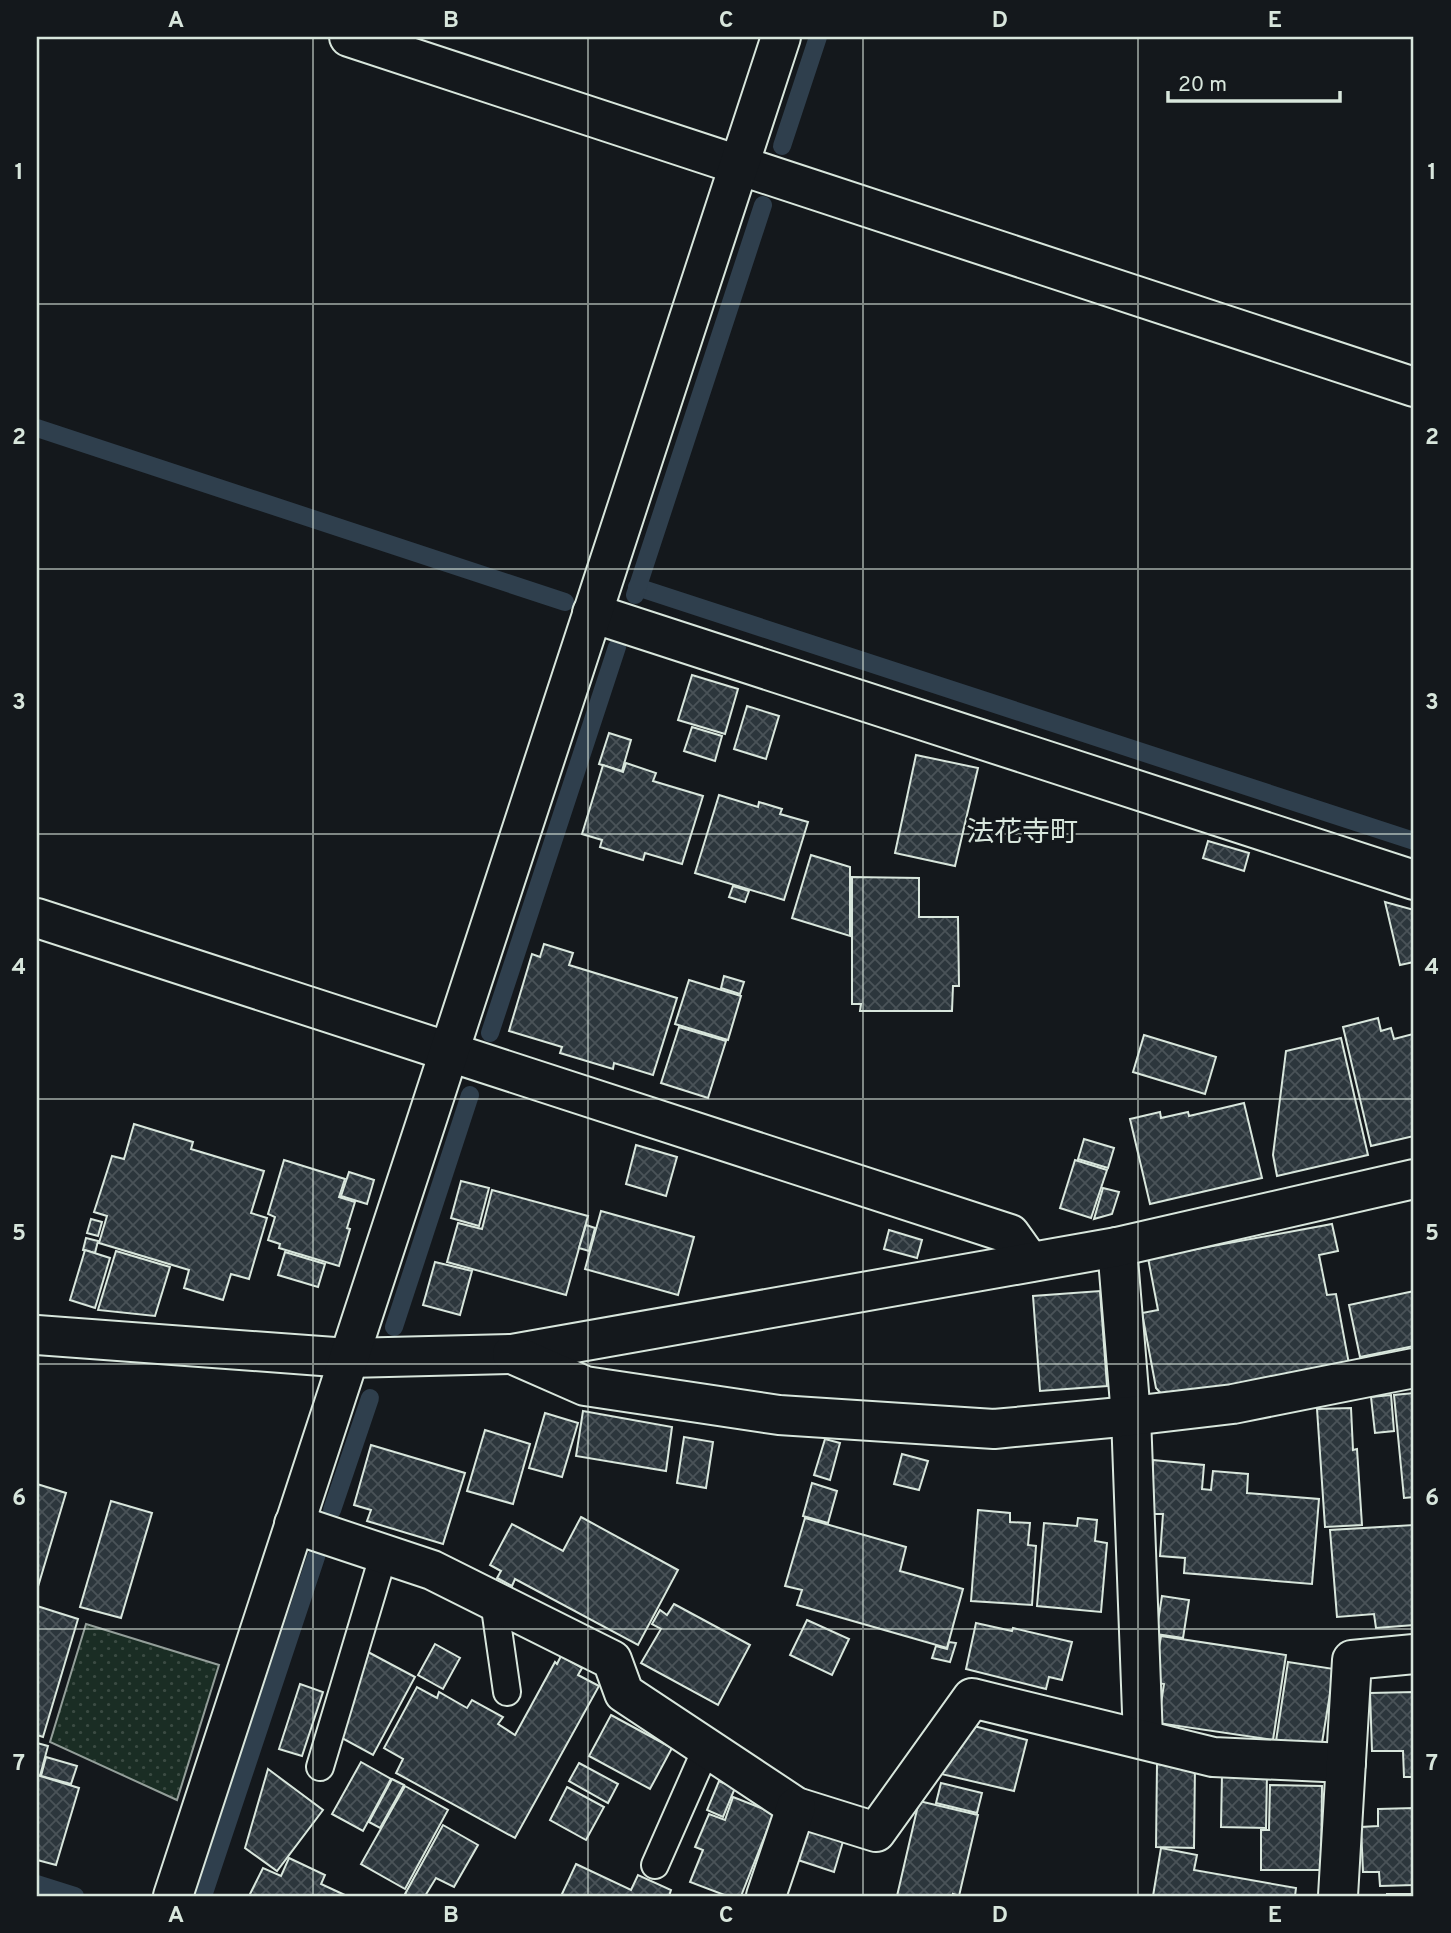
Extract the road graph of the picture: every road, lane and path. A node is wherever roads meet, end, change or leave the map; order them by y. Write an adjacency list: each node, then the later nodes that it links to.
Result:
1 (349, 37): 3 (street)
2 (781, 37): 3 (street)
3 (739, 165): 4 (street); 5 (street)
4 (1414, 387)
5 (593, 613): 6 (street); 8 (street)
6 (1414, 880)
7 (37, 918): 8 (street)
8 (449, 1051): 11 (street); 14 (street)
9 (1414, 1179): 10 (street)
10 (1117, 1247): 11 (street); 16 (street)
11 (1030, 1262): 13 (street)
12 (37, 1335): 14 (street)
13 (512, 1354): 14 (street); 16 (street)
14 (348, 1358): 17 (street)
15 (1414, 1368): 16 (street)
16 (1131, 1416): 22 (street)
17 (294, 1524): 18 (street); 28 (street)
18 (384, 1553): 19 (street); 25 (lane)
19 (494, 1601): 21 (lane); 23 (street)
20 (1414, 1654): 24 (street)
21 (507, 1692)
22 (1143, 1739): 24 (street); 26 (street)
23 (707, 1747): 26 (street); 27 (lane)
24 (1346, 1763): 30 (street)
25 (320, 1767)
26 (796, 1807): 29 (street)
27 (654, 1865)
28 (173, 1896)
29 (766, 1896)
30 (1338, 1896)

